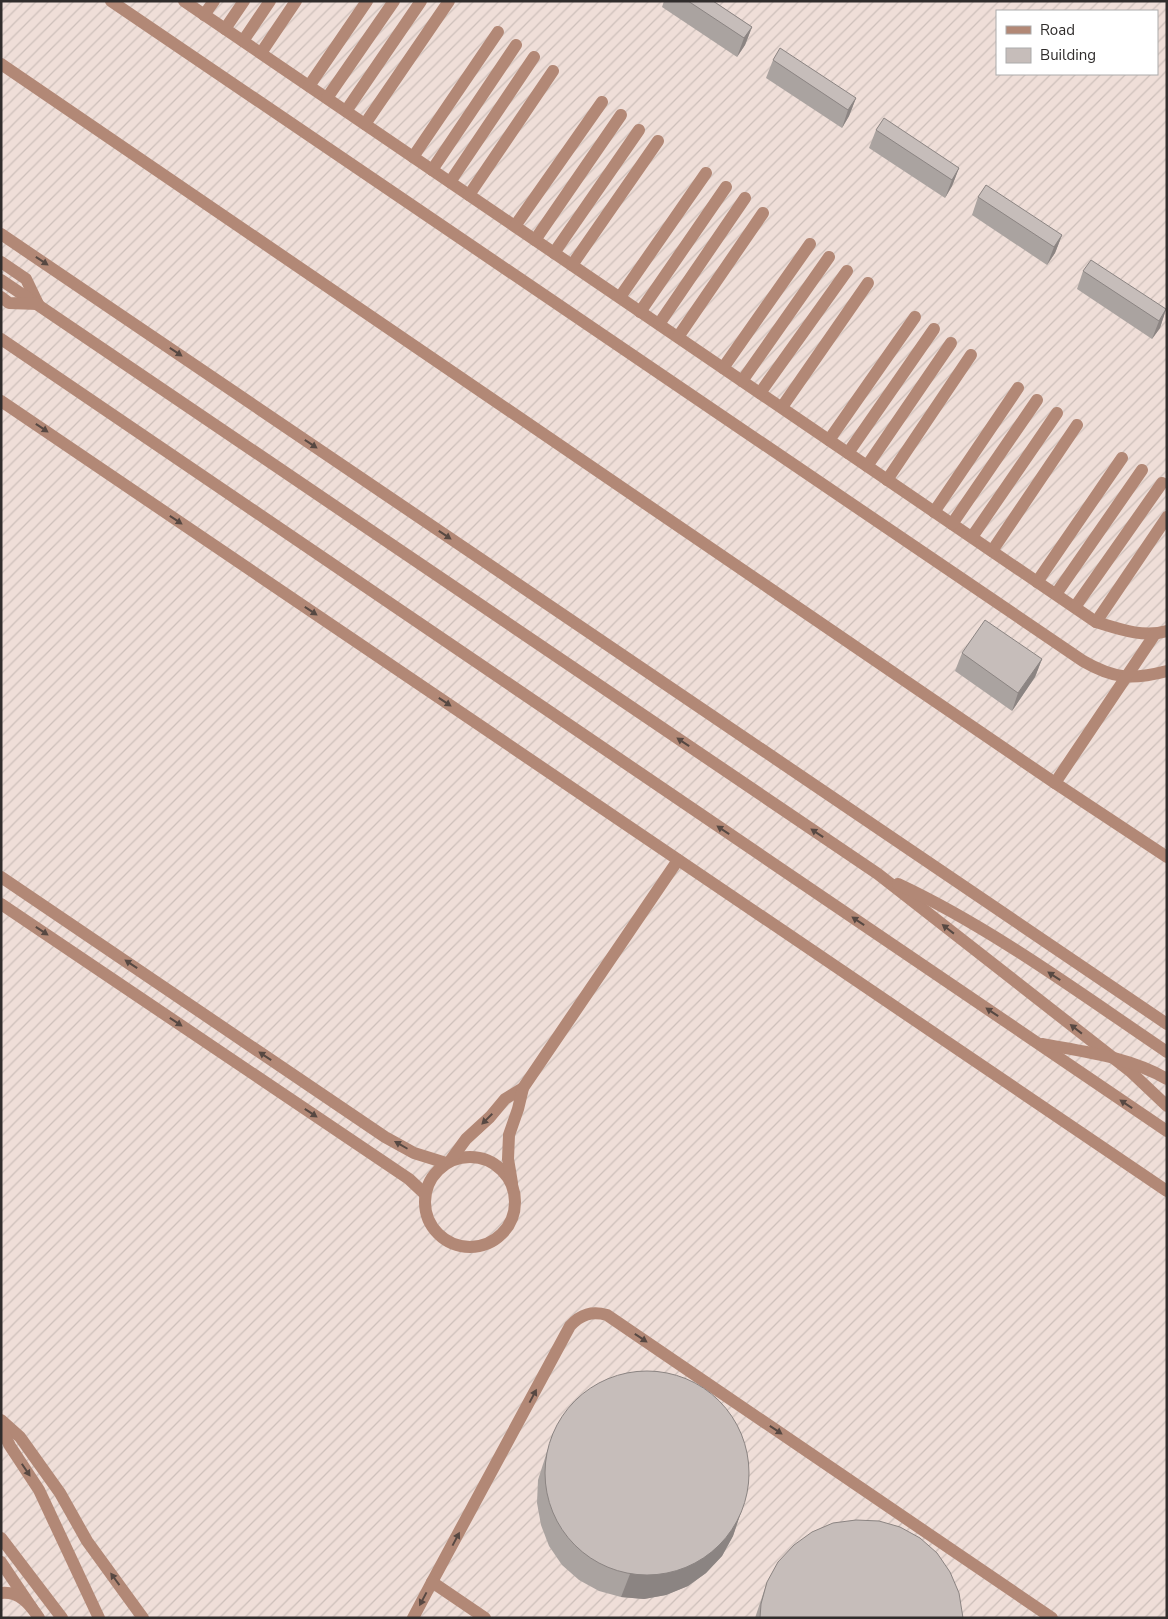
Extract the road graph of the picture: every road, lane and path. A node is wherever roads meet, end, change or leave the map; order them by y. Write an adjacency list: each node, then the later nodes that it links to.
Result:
1 (112, 1): 85 (street)
2 (184, 1): 11 (street)
3 (214, 1): 11 (street)
4 (244, 1): 12 (street)
5 (270, 1): 14 (street)
6 (296, 1): 16 (street)
7 (366, 1): 20 (street)
8 (394, 1): 21 (street)
9 (421, 1): 23 (street)
10 (449, 1): 25 (street)
11 (204, 15): 12 (street)
12 (225, 29): 14 (street)
13 (498, 32): 28 (street)
14 (243, 41): 16 (street)
15 (516, 45): 29 (street)
16 (261, 53): 20 (street)
17 (534, 57): 31 (street)
18 (1, 64): 86 (street)
19 (553, 71): 33 (street)
20 (309, 86): 21 (street)
21 (327, 98): 23 (street)
22 (602, 102): 36 (street)
23 (346, 111): 25 (street)
24 (621, 115): 38 (street)
25 (365, 124): 28 (street)
26 (639, 130): 40 (street)
27 (658, 141): 43 (street)
28 (413, 157): 29 (street)
29 (432, 170): 31 (street)
30 (706, 173): 48 (street)
31 (450, 182): 33 (street)
32 (726, 187): 50 (street)
33 (469, 195): 36 (street)
34 (745, 198): 52 (street)
35 (764, 213): 54 (street)
36 (516, 226): 38 (street)
37 (1, 234): 92 (street, one-way to 92)
38 (535, 240): 40 (street)
39 (810, 244): 58 (street)
40 (554, 253): 43 (street)
41 (829, 257): 59 (street)
42 (1, 262): 49 (street)
43 (572, 265): 48 (street)
44 (847, 271): 61 (street)
45 (1, 280): 49 (street)
46 (868, 283): 64 (street)
47 (1, 297): 49 (street)
48 (620, 298): 50 (street)
49 (38, 304): 89 (street, one-way to 49)
50 (640, 312): 52 (street)
51 (915, 317): 67 (street)
52 (658, 324): 54 (street)
53 (934, 329): 68 (street)
54 (678, 338): 58 (street)
55 (1, 339): 93 (street, one-way to 55)
56 (951, 343): 70 (street)
57 (971, 355): 72 (street)
58 (723, 368): 59 (street)
59 (742, 381): 61 (street)
60 (1018, 388): 74 (street)
61 (760, 393): 64 (street)
62 (1037, 400): 76 (street)
63 (1, 401): 88 (street, one-way to 88)
64 (782, 408): 67 (street)
65 (1057, 413): 77 (street)
66 (1077, 425): 78 (street)
67 (828, 440): 68 (street)
68 (848, 453): 70 (street)
69 (1122, 458): 79 (street)
70 (867, 466): 72 (street)
71 (1142, 470): 80 (street)
72 (887, 480): 74 (street)
73 (1162, 483): 81 (street)
74 (934, 512): 76 (street)
75 (1167, 517): 82 (street)
76 (952, 524): 77 (street)
77 (972, 537): 78 (street)
78 (992, 551): 79 (street)
79 (1037, 582): 80 (street)
80 (1056, 594): 81 (street)
81 (1075, 607): 82 (street)
82 (1096, 622): 83 (street)
83 (1161, 633): 85 (street)
84 (1167, 671): 85 (street)
85 (1126, 677): 86 (street)
86 (1055, 783): 87 (street)
87 (1167, 857)
88 (678, 860): 97 (street); 102 (street)
89 (878, 874): 94 (street, one-way to 89); 95 (street, one-way to 89)
90 (1, 877): 100 (street, one-way to 90)
91 (1, 904): 103 (street, one-way to 103)
92 (1167, 1024)
93 (1038, 1044): 95 (street); 99 (street, one-way to 93)
94 (1167, 1052)
95 (1111, 1057): 96 (street); 98 (street)
96 (1167, 1079)
97 (523, 1088): 100 (street, one-way to 100); 101 (street)
98 (1167, 1106)
99 (1167, 1131)
100 (448, 1162): 101 (street); 103 (street)
101 (512, 1184): 103 (street)
102 (1167, 1191)
103 (425, 1194)
104 (1, 1420): 115 (street, one-way to 104)
105 (1, 1428): 114 (street, one-way to 114)
106 (1, 1538): 110 (street)
107 (1, 1562): 108 (street)
108 (6, 1576): 110 (street); 112 (street)
109 (432, 1582): 116 (street, one-way to 116); 117 (street); 118 (street, one-way to 118)
110 (36, 1584): 113 (street)
111 (1, 1593): 112 (street)
112 (36, 1613)
113 (62, 1618)
114 (99, 1618)
115 (143, 1618)
116 (413, 1618)
117 (485, 1618)
118 (1052, 1618)

